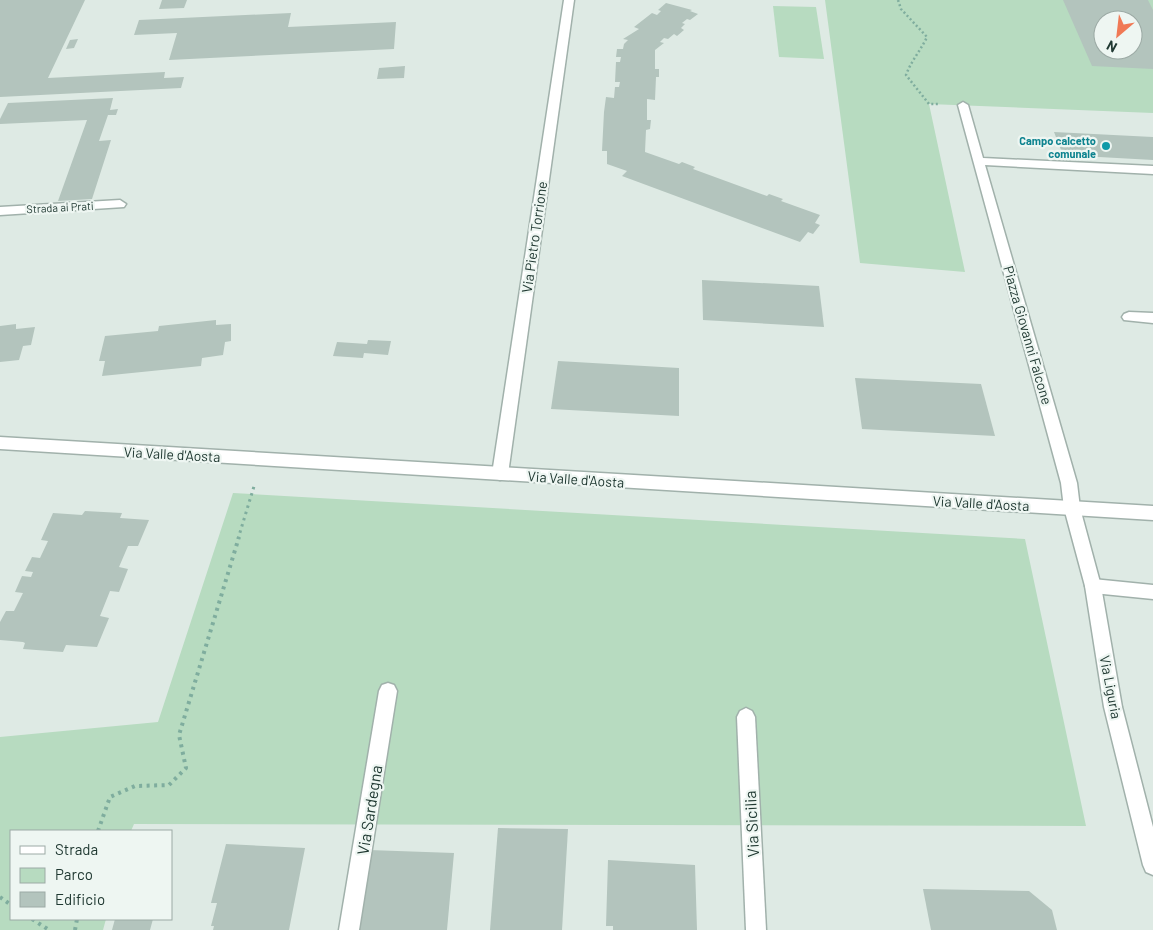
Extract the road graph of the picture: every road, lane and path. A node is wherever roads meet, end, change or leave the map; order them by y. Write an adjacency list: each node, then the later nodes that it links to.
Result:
1 (569, 0): 12 (street, Via Pietro Torrione)
2 (898, 0): 3 (path)
3 (963, 105): 4 (street, Piazza Giovanni Falcone)
4 (980, 162): 5 (street); 13 (street, Piazza Giovanni Falcone)
5 (1153, 170)
6 (120, 204): 7 (street, Strada ai Prati)
7 (0, 211)
8 (1129, 317): 9 (street)
9 (1153, 318)
10 (0, 443): 11 (street, Via Valle d'Aosta)
11 (262, 459): 12 (street, Via Valle d'Aosta); 19 (path)
12 (500, 474): 13 (street, Via Valle d'Aosta)
13 (1072, 508): 14 (street, Via Valle d'Aosta); 15 (street, Via Liguria)
14 (1153, 513)
15 (1093, 586): 16 (street); 20 (street, Via Liguria)
16 (1153, 592)
17 (388, 691): 23 (street, Via Sardegna)
18 (746, 717): 24 (street, Via Sicilia)
19 (98, 830)
20 (1153, 866)
21 (34, 920): 22 (path)
22 (49, 930)
23 (350, 930)
24 (756, 930)

